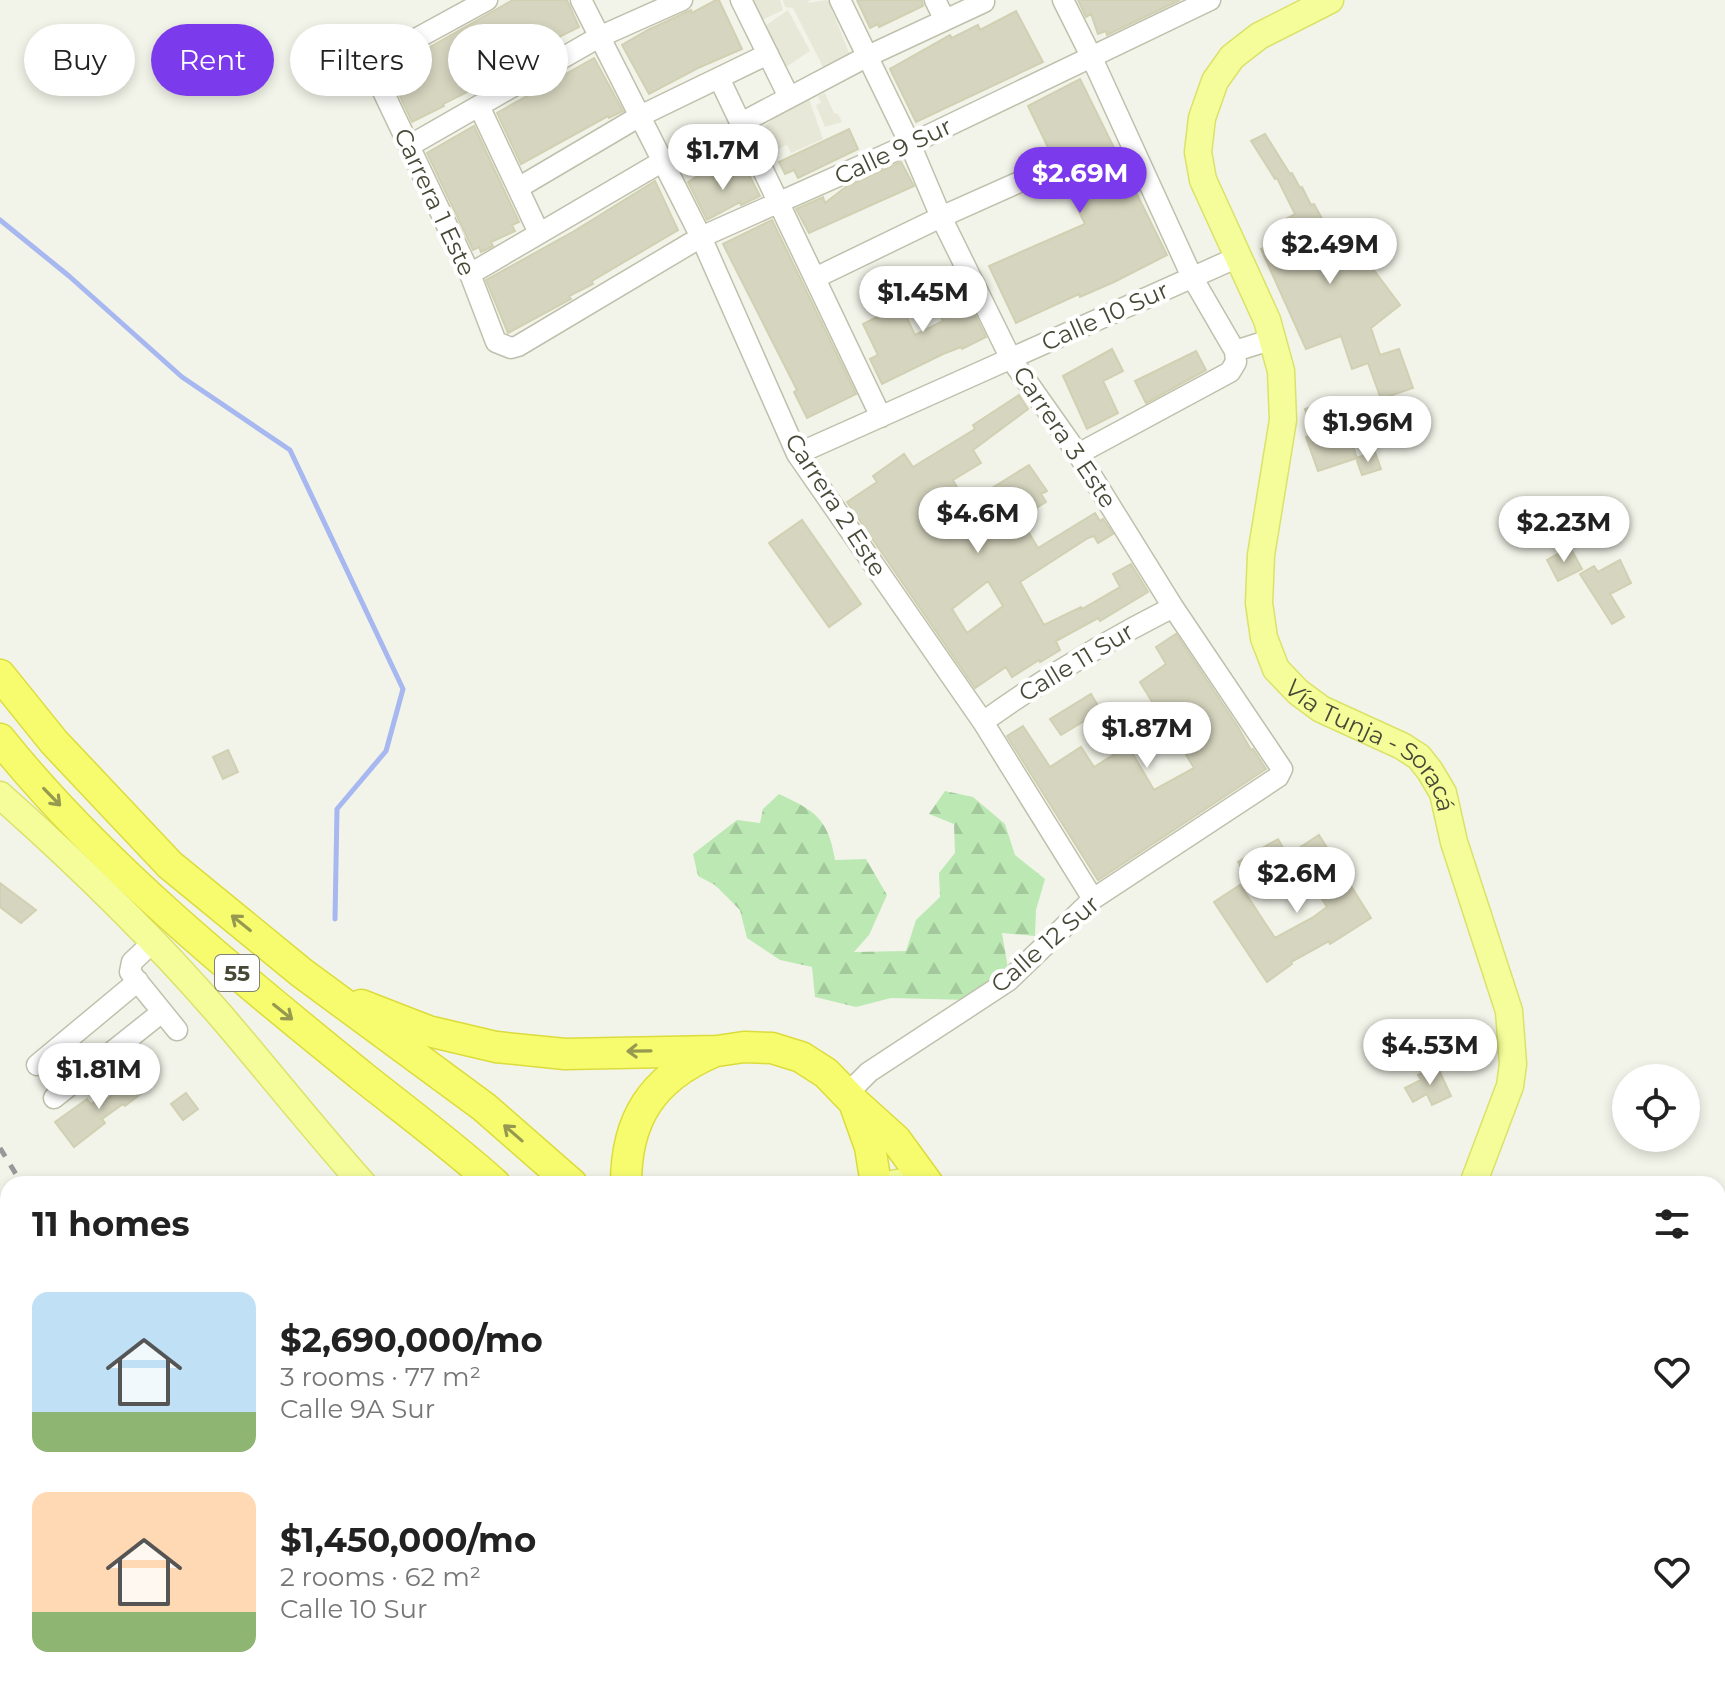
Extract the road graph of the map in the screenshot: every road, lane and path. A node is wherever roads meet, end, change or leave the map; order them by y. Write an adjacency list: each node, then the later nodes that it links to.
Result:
1 (487, 0): 22 (street, Carrera 1 Este)
2 (581, 0): 12 (street, Carrera 2 Este)
3 (682, 0): 12 (street)
4 (741, 0): 13 (street)
5 (840, 0): 14 (street, Carrera 3 Este)
6 (935, 0): 11 (street)
7 (1063, 0): 15 (street)
8 (1210, 0): 15 (street, Calle 9 Sur)
9 (1330, 0): 30 (main road, Vía Tunja - Soracá)
10 (984, 2): 11 (street)
11 (945, 20): 14 (street)
12 (599, 37): 18 (street); 19 (street, Carrera 2 Este)
13 (768, 54): 16 (street); 17 (street)
14 (868, 56): 17 (street); 21 (street, Carrera 3 Este)
15 (1091, 56): 21 (street, Calle 9 Sur); 32 (street)
16 (719, 78): 19 (street); 20 (street)
17 (789, 97): 20 (street)
18 (479, 106): 22 (street); 25 (street)
19 (640, 116): 23 (street, Carrera 2 Este); 25 (street)
20 (741, 123): 26 (street)
21 (910, 144): 26 (street, Calle 9 Sur); 27 (street, Carrera 3 Este)
22 (409, 146): 31 (street, Carrera 1 Este)
23 (663, 161): 28 (street); 29 (street, Carrera 2 Este)
24 (1044, 171): 27 (street)
25 (518, 188): 28 (street)
26 (780, 203): 29 (street, Calle 9 Sur); 33 (street)
27 (941, 217): 33 (street); 37 (street, Carrera 3 Este)
28 (539, 233): 31 (street)
29 (701, 237): 35 (street, Calle 9 Sur); 39 (street, Carrera 2 Este)
30 (1238, 257): 32 (street, Calle 10 Sur); 34 (main road, Vía Tunja - Soracá)
31 (470, 274): 35 (street, Carrera 1 Este)
32 (1192, 277): 36 (street); 37 (street, Calle 10 Sur)
33 (815, 278): 38 (street)
34 (1273, 339): 36 (street); 63 (main road, Vía Tunja - Soracá)
35 (496, 342)
36 (1235, 351): 40 (street)
37 (1011, 359): 38 (street, Calle 10 Sur); 40 (street, Carrera 3 Este)
38 (881, 417): 39 (street, Calle 10 Sur)
39 (797, 454): 43 (street, Carrera 2 Este)
40 (1078, 454): 41 (street, Carrera 3 Este)
41 (1173, 607): 43 (street, Calle 11 Sur); 45 (street, Carrera 3 Este)
42 (0, 675): 49 (highway, 55, one-way to 42)
43 (983, 722): 47 (street, Carrera 2 Este)
44 (0, 739): 58 (highway, 55, one-way to 58)
45 (1282, 769): 47 (street, Calle 12 Sur)
46 (0, 795): 48 (main road)
47 (1093, 899): 56 (street, Calle 12 Sur)
48 (153, 942): 50 (street); 57 (main road)
49 (302, 973): 53 (highway, one-way to 49); 59 (highway, 55, one-way to 49)
50 (138, 981): 51 (street); 54 (street)
51 (162, 1012): 52 (street); 55 (street)
52 (177, 1030)
53 (717, 1051): 56 (highway); 60 (highway)
54 (37, 1065)
55 (54, 1098)
56 (851, 1098): 61 (highway); 62 (highway)
57 (356, 1176)
58 (485, 1176)
59 (563, 1176)
60 (626, 1176)
61 (875, 1176)
62 (921, 1176)
63 (1476, 1176)

